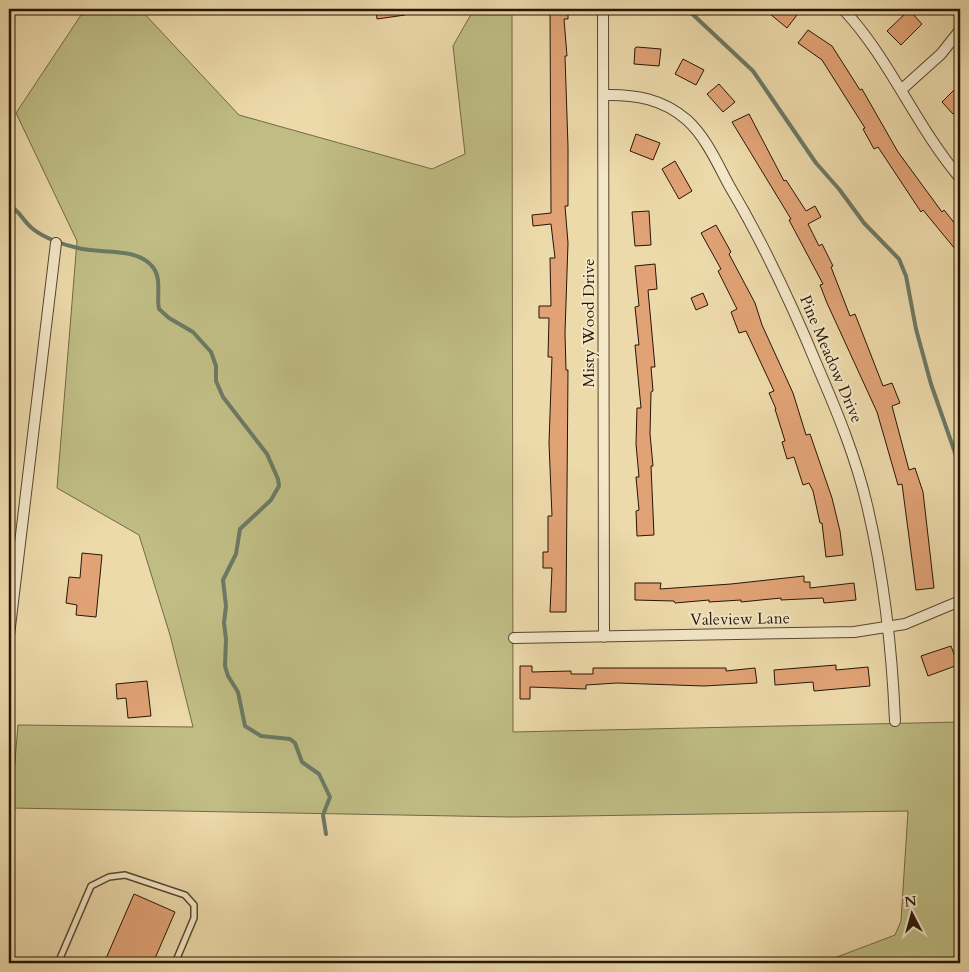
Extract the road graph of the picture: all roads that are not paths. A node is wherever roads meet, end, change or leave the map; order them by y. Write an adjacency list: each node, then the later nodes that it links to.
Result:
1 (603, 9): 5 (street, Misty Wood Drive)
2 (843, 9): 4 (street)
3 (960, 30): 4 (street)
4 (901, 90): 6 (street)
5 (603, 95): 9 (street, Pine Meadow Drive); 11 (street, Misty Wood Drive)
6 (960, 178)
7 (56, 243): 10 (street)
8 (960, 601): 9 (street, Valeview Lane)
9 (890, 628): 11 (street, Valeview Lane); 13 (street, Pine Meadow Drive)
10 (9, 635)
11 (604, 637): 12 (street, Valeview Lane)
12 (514, 638)
13 (895, 721)
14 (58, 963): 15 (lane)
15 (175, 963)

